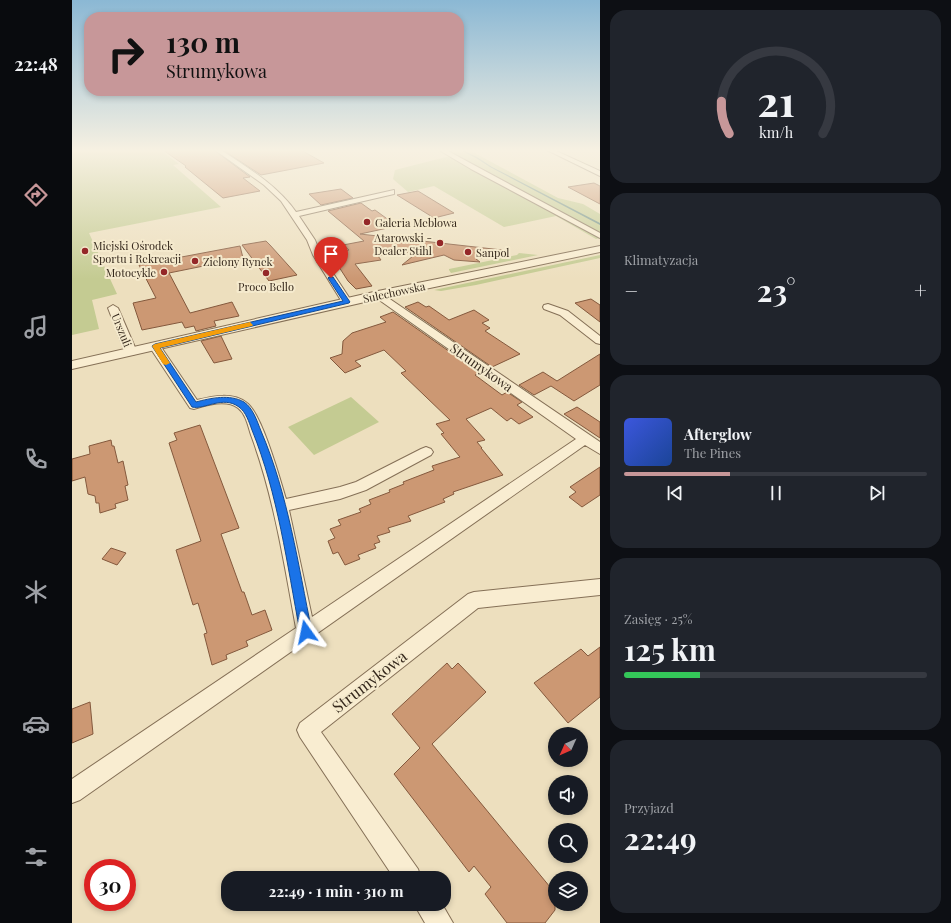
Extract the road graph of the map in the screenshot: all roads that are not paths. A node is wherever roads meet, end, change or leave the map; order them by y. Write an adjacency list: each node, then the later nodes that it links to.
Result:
1 (276, 193): 4 (street)
2 (387, 193): 4 (street)
3 (520, 193): 5 (street)
4 (295, 215): 8 (street)
5 (600, 236)
6 (600, 249): 7 (street, Sulechowska)
7 (378, 295): 8 (street, Sulechowska); 15 (street, Strumykowa)
8 (347, 302): 12 (street, Sulechowska)
9 (548, 307): 11 (street)
10 (114, 308): 13 (street, Urszuli)
11 (600, 341)
12 (155, 346): 13 (street, Sulechowska); 18 (street)
13 (131, 352): 14 (street, Sulechowska)
14 (72, 365)
15 (585, 439): 16 (street, Strumykowa); 20 (street)
16 (600, 449)
17 (426, 452): 18 (street)
18 (281, 506): 20 (street)
19 (600, 587): 22 (street, Strumykowa)
20 (306, 632): 21 (street)
21 (72, 792)
22 (404, 871)
23 (432, 911): 24 (street)
24 (440, 923)

